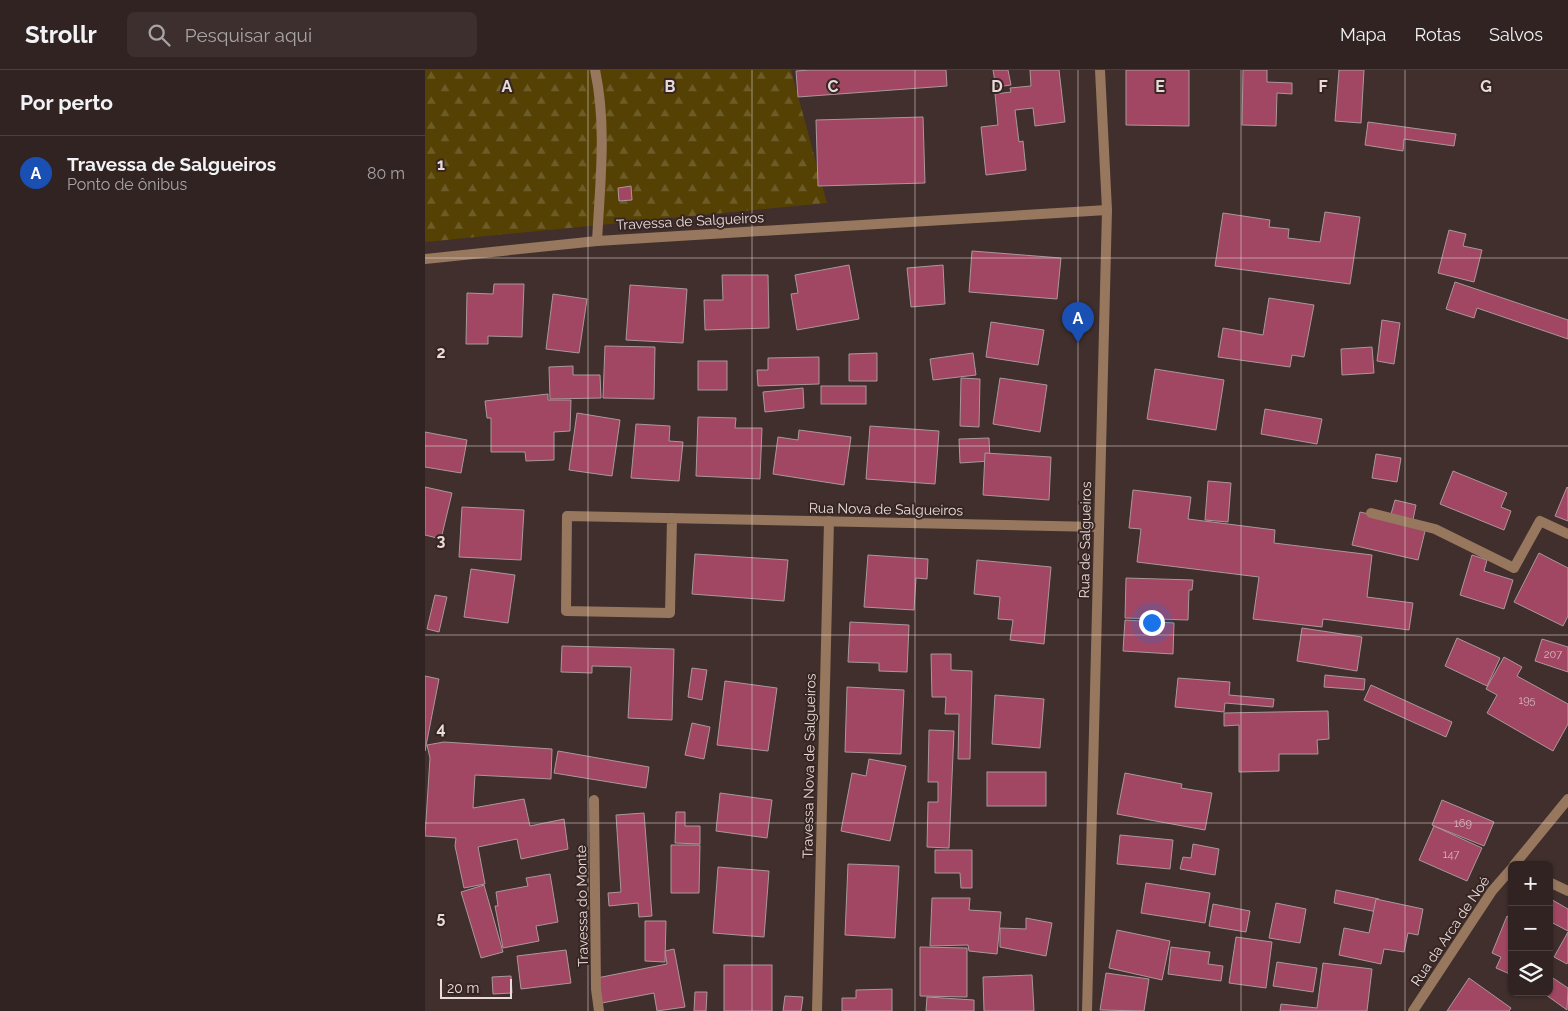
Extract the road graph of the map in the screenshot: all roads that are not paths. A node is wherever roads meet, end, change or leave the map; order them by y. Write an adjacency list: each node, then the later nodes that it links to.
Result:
1 (595, 70): 4 (street)
2 (1100, 70): 3 (street, Rua de Salgueiros)
3 (1107, 210): 4 (street, Travessa de Salgueiros); 9 (street, Rua de Salgueiros)
4 (597, 241): 5 (street, Travessa de Salgueiros)
5 (425, 259)
6 (1371, 513): 10 (street)
7 (672, 518): 7 (street, Rua Nova de Salgueiros); 8 (street, Rua Nova de Salgueiros)
8 (829, 521): 9 (street, Rua Nova de Salgueiros); 18 (street, Travessa Nova de Salgueiros)
9 (1099, 527): 19 (street, Rua de Salgueiros)
10 (1568, 534)
11 (1568, 799): 13 (street)
12 (594, 800): 17 (street, Travessa do Monte)
13 (1517, 861)
14 (1508, 873): 20 (street, Rua da Arca de Noé)
15 (1553, 884): 16 (street)
16 (1568, 891)
17 (599, 1011)
18 (817, 1011)
19 (1087, 1011)
20 (1413, 1011)

